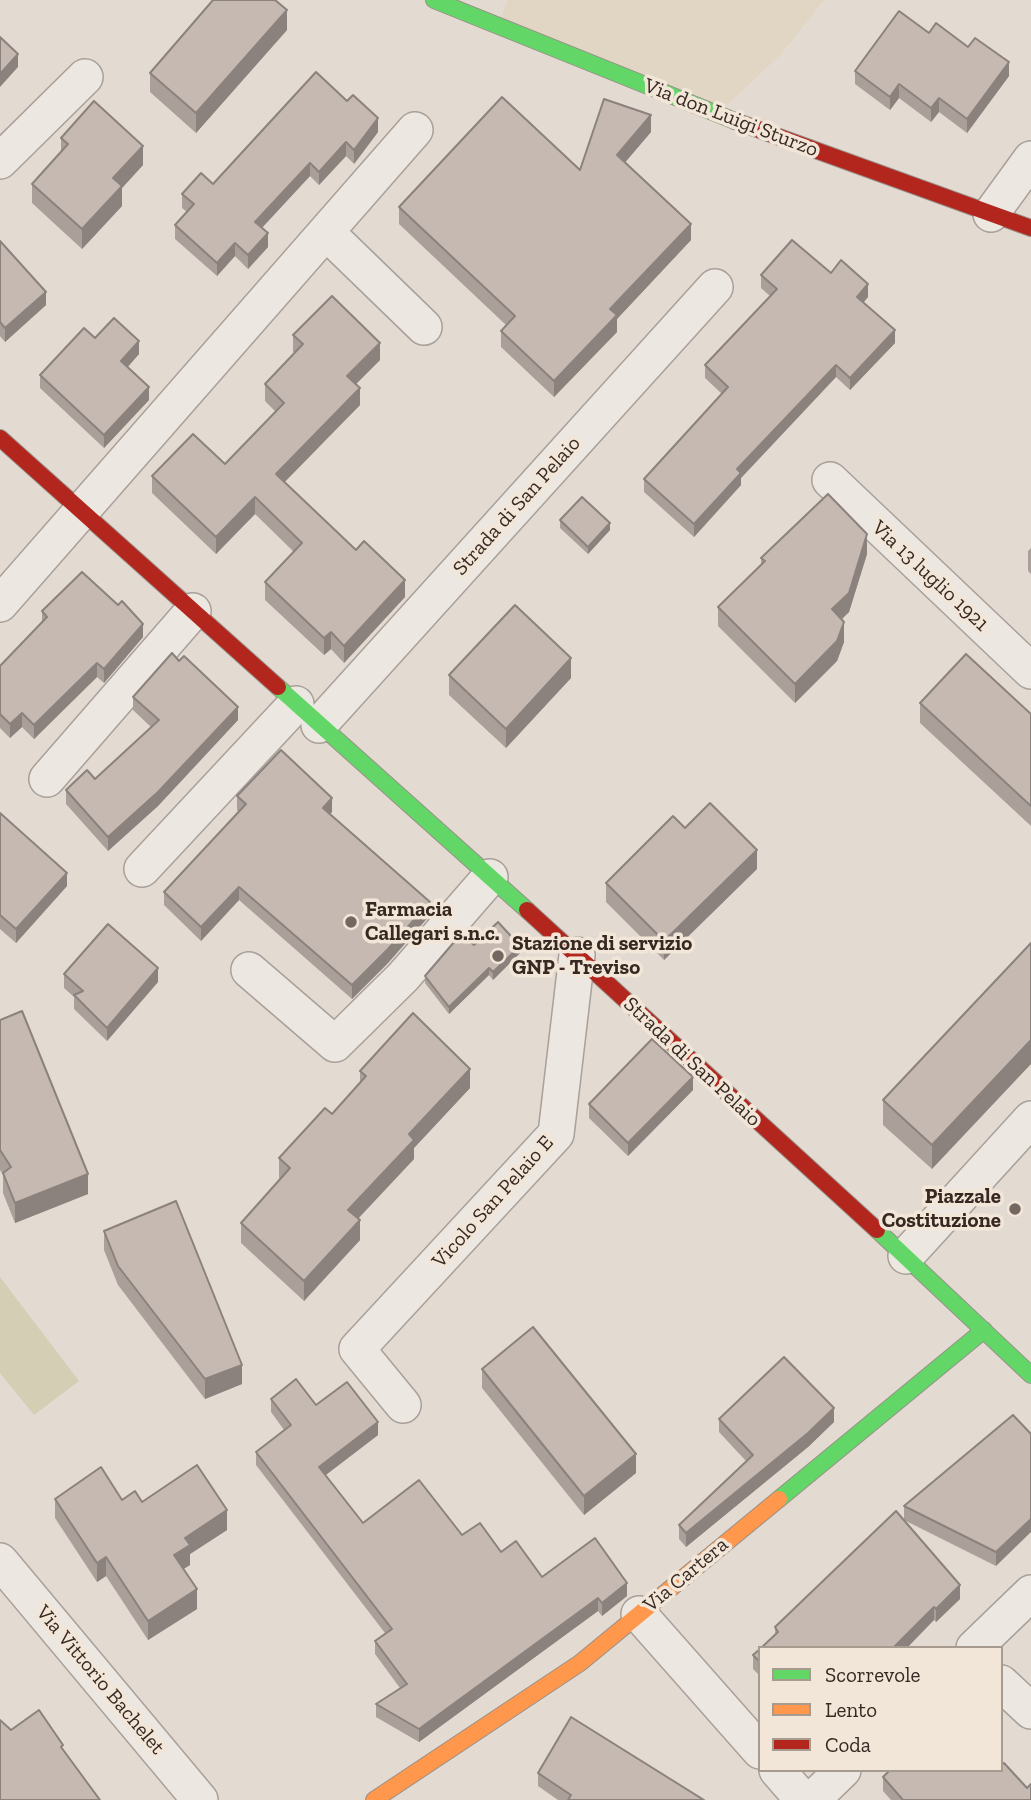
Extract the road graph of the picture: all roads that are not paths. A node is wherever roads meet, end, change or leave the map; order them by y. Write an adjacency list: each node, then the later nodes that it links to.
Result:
1 (435, 0): 6 (street, Via don Luigi Sturzo)
2 (85, 77): 5 (street)
3 (415, 130): 8 (street)
4 (1031, 159): 6 (street)
5 (0, 161)
6 (991, 214): 7 (street, Via don Luigi Sturzo)
7 (1031, 228)
8 (326, 232): 10 (street); 13 (street)
9 (715, 287): 17 (street, Strada di San Pelaio)
10 (424, 327)
11 (0, 438): 13 (street, Strada di San Pelaio)
12 (830, 480): 16 (street, Via 13 luglio 1921)
13 (81, 511): 14 (street); 15 (street, Strada di San Pelaio)
14 (0, 604)
15 (192, 611): 17 (street, Strada di San Pelaio); 18 (street)
16 (1031, 671)
17 (307, 714): 19 (street, Strada di San Pelaio); 20 (street, Strada di San Pelaio)
18 (47, 779)
19 (142, 869)
20 (490, 877): 21 (street, Strada di San Pelaio); 22 (street)
21 (577, 955): 24 (street, Strada di San Pelaio); 27 (street, Vicolo San Pelaio E)
22 (249, 970)
23 (1031, 1119): 24 (street)
24 (906, 1256): 25 (street, Strada di San Pelaio)
25 (984, 1330): 26 (street, Strada di San Pelaio); 30 (street, Via Cartera)
26 (1031, 1375)
27 (403, 1405)
28 (0, 1561): 37 (street, Via Vittorio Bachelet)
29 (1031, 1592): 31 (street)
30 (639, 1615): 34 (street); 38 (street, Via Cartera)
31 (976, 1646)
32 (1003, 1685): 33 (street)
33 (1031, 1711)
34 (758, 1749)
35 (779, 1772): 39 (street)
36 (842, 1772): 40 (street)
37 (200, 1800)
38 (374, 1800)
39 (803, 1800)
40 (812, 1800)

